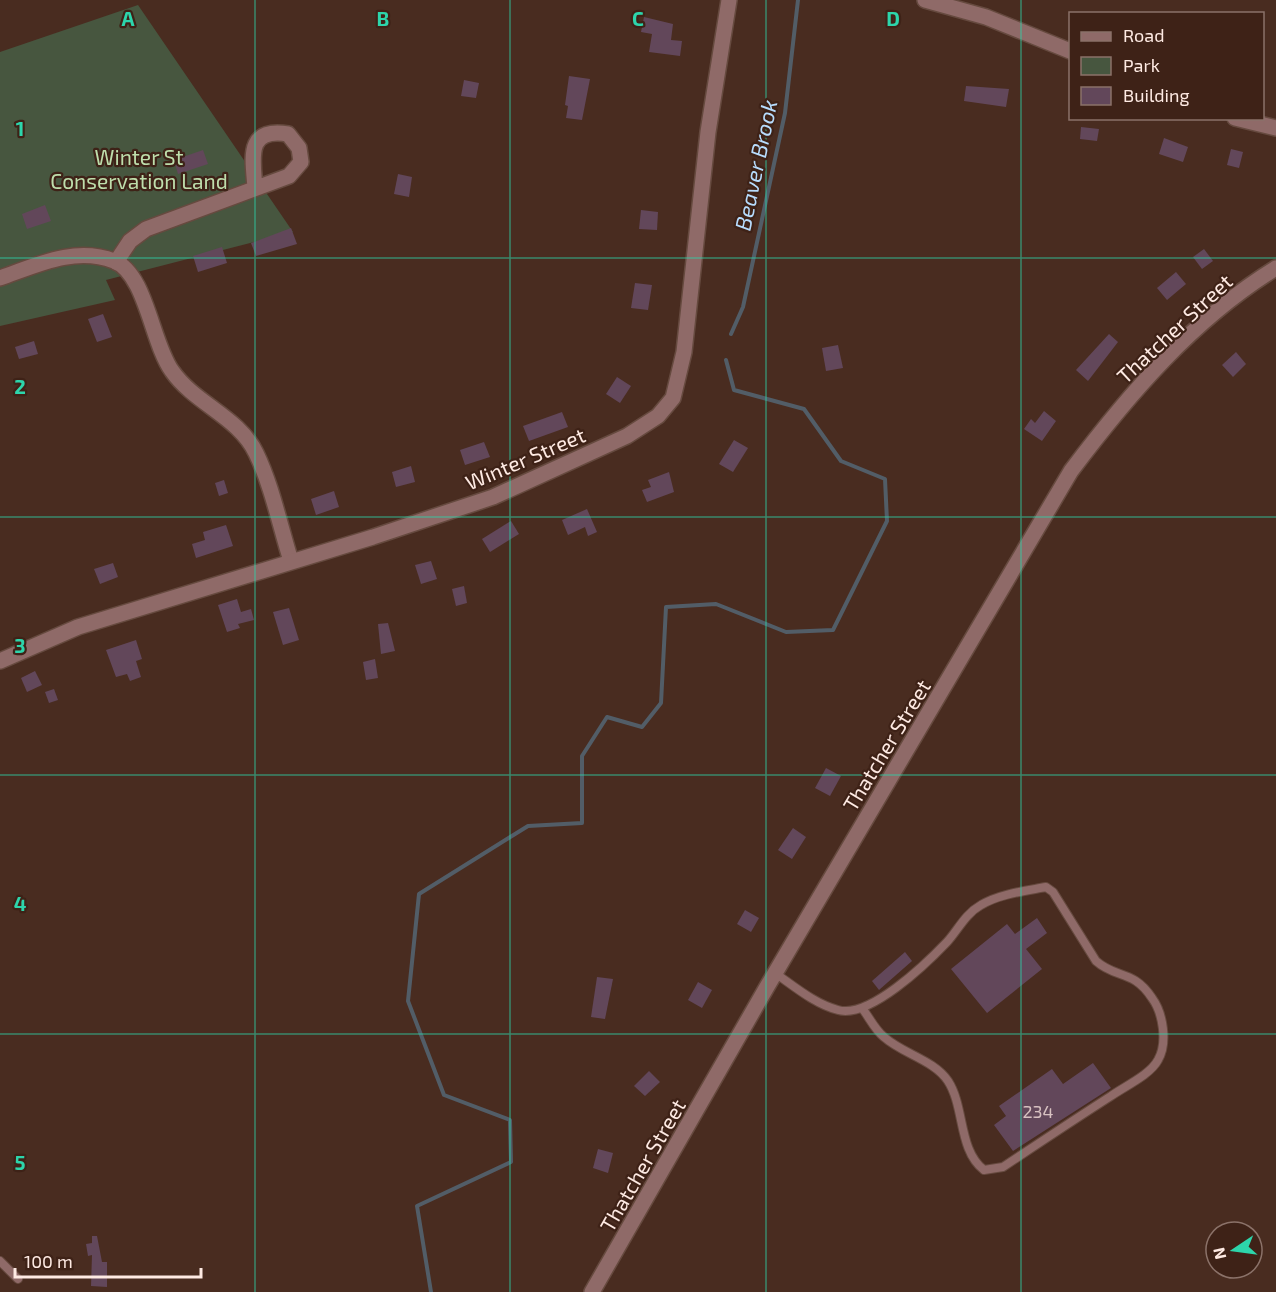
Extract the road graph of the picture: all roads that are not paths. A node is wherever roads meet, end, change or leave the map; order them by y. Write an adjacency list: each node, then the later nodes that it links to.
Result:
1 (729, 0): 10 (street, Winter Street)
2 (925, 0): 3 (street)
3 (1069, 50)
4 (1243, 120): 5 (street)
5 (1276, 128)
6 (255, 189): 7 (street)
7 (116, 262): 9 (street); 10 (street)
8 (1276, 268): 12 (street, Thatcher Street)
9 (0, 278)
10 (291, 561): 11 (street, Winter Street)
11 (0, 661)
12 (775, 973): 13 (lane); 16 (street, Thatcher Street)
13 (862, 1008): 13 (lane)
14 (0, 1262): 15 (lane)
15 (18, 1280)
16 (592, 1292)

